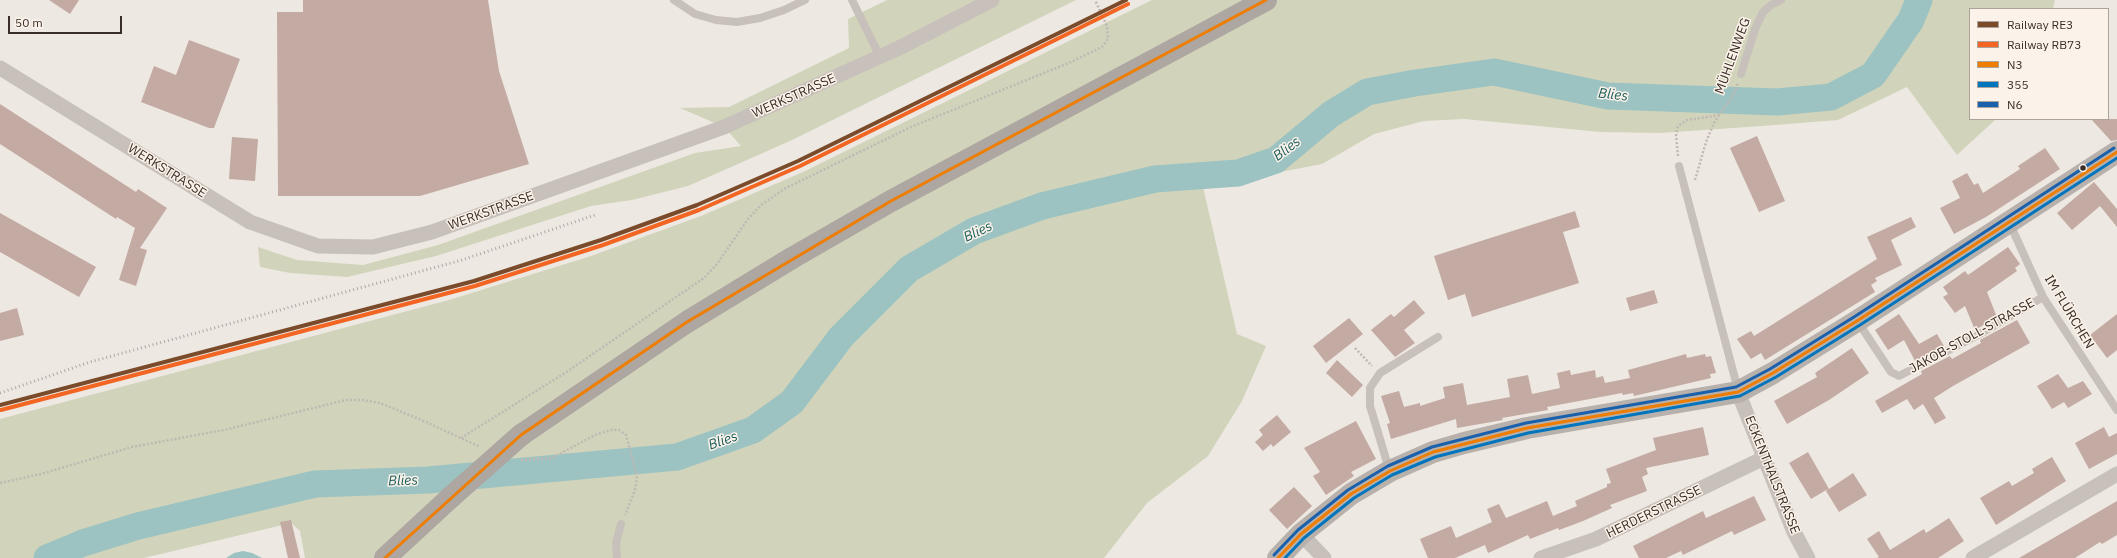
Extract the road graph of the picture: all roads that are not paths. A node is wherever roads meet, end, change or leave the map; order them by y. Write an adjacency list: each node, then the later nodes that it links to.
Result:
1 (674, 0): 2 (lane)
2 (805, 0)
3 (852, 0): 7 (lane)
4 (992, 0): 7 (street, WERKSTRASSE)
5 (1266, 0): 23 (highway, bridge)
6 (1781, 0): 9 (lane, MÜHLENWEG)
7 (880, 57): 8 (street, WERKSTRASSE)
8 (0, 68)
9 (1741, 74)
10 (2117, 152): 12 (main road)
11 (1679, 166): 16 (lane)
12 (2010, 222): 13 (lane, IM FLÜRCHEN); 14 (main road)
13 (2043, 297): 14 (lane, JAKOB-STOLL-STRASSE); 17 (lane, IM FLÜRCHEN)
14 (1857, 321): 16 (main road)
15 (1438, 337): 19 (lane)
16 (1738, 392): 18 (street, ECKENTHALSTRASSE); 19 (main road)
17 (2117, 410)
18 (1764, 458): 27 (street, HERDERSTRASSE); 28 (street, ECKENTHALSTRASSE)
19 (1390, 471): 22 (main road)
20 (2117, 474): 29 (street)
21 (620, 524): 24 (lane)
22 (1301, 534): 25 (main road); 26 (street)
23 (385, 558)
24 (617, 558)
25 (1278, 558)
26 (1324, 558)
27 (1541, 558)
28 (1808, 558)
29 (1972, 558)

